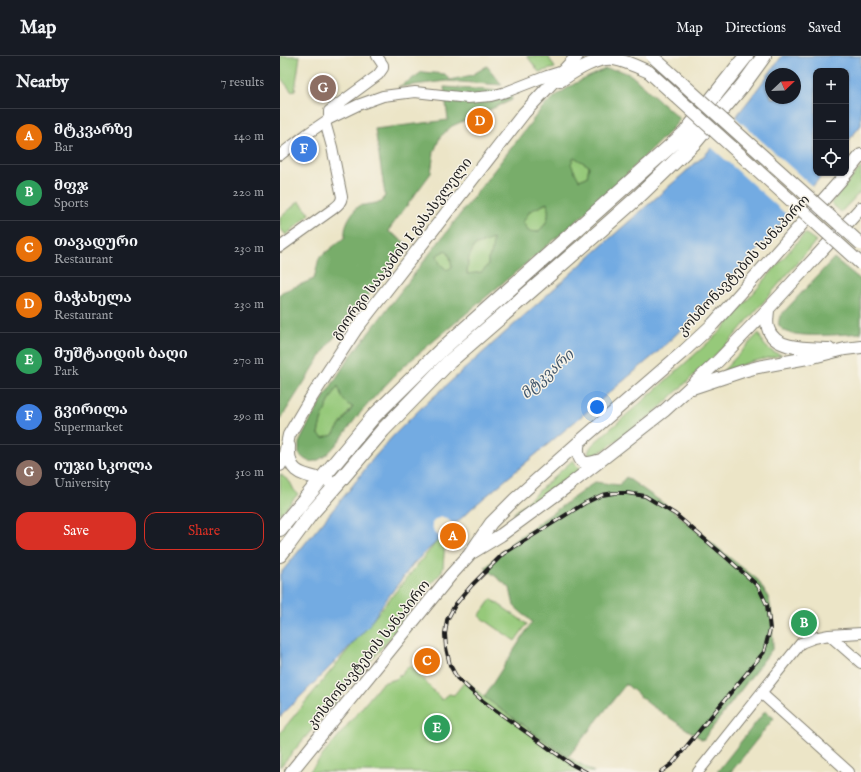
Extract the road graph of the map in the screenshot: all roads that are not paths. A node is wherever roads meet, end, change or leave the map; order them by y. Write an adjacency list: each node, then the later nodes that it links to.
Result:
1 (377, 56): 11 (street)
2 (577, 56): 9 (main road, გიორგი სააკაძის I გასასვლელი)
3 (590, 56): 8 (main road, გიორგი სააკაძის I გასასვლელი)
4 (652, 56): 15 (main road, bridge)
5 (746, 56): 26 (highway)
6 (764, 56): 27 (highway)
7 (641, 65): 8 (main road, გიორგი სააკაძის I გასასვლელი); 17 (main road, bridge)
8 (579, 70): 10 (main road, გიორგი სააკაძის I გასასვლელი)
9 (563, 71): 10 (main road, გიორგი სააკაძის I გასასვლელი); 11 (street)
10 (548, 88): 22 (main road, გიორგი სააკაძის I გასასვლელი)
11 (327, 120): 12 (street); 16 (street)
12 (280, 155)
13 (861, 155): 23 (main road, კოსმონავტების სანაპირო)
14 (861, 208): 18 (main road, კოსმონავტების სანაპირო)
15 (861, 244)
16 (280, 247)
17 (861, 264)
18 (768, 310): 20 (main road); 21 (main road, კოსმონავტების სანაპირო)
19 (861, 347): 20 (main road)
20 (845, 349): 21 (main road)
21 (687, 390): 24 (main road, კოსმონავტების სანაპირო)
22 (285, 438): 25 (main road, გიორგი სააკაძის I გასასვლელი); 26 (main road)
23 (579, 442): 24 (main road); 30 (main road, კოსმონავტების სანაპირო)
24 (604, 459): 30 (main road, კოსმონავტების სანაპირო)
25 (280, 465)
26 (322, 479): 27 (main road); 28 (highway)
27 (338, 484): 29 (highway)
28 (280, 529)
29 (280, 555)
30 (469, 555): 35 (main road, კოსმონავტების სანაპირო)
31 (829, 634): 32 (street); 33 (street); 34 (street)
32 (861, 634)
33 (861, 663)
34 (761, 693): 36 (street); 37 (street)
35 (291, 772)
36 (698, 772)
37 (849, 772)

